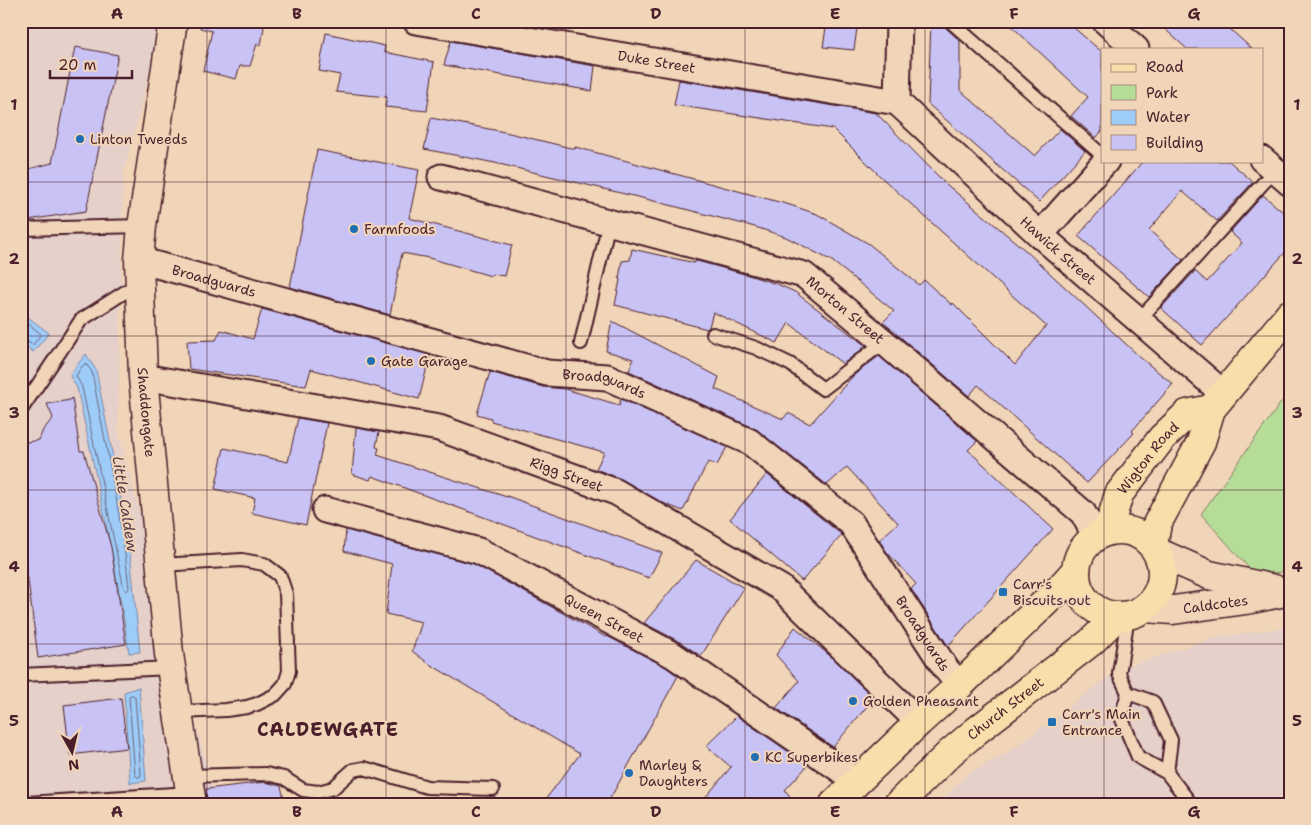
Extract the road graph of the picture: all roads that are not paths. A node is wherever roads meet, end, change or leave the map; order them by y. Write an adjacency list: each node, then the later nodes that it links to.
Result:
1 (173, 21): 13 (main road, Shaddongate)
2 (899, 21): 7 (street)
3 (950, 21): 8 (lane)
4 (1105, 21): 6 (street)
5 (431, 22): 7 (street, Duke Street)
6 (1135, 48)
7 (897, 102): 15 (street, Hawick Street)
8 (1101, 153)
9 (1105, 162): 15 (street)
10 (1276, 171): 18 (lane)
11 (441, 177): 12 (street, Morton Street)
12 (609, 222): 20 (street, Morton Street); 21 (lane)
13 (142, 226): 14 (lane); 16 (main road, Shaddongate)
14 (21, 229)
15 (1040, 234): 18 (street, Hawick Street)
16 (139, 272): 22 (main road, Shaddongate); 24 (lane); 34 (street, Broadguards)
17 (1290, 314): 23 (main road)
18 (1138, 320): 23 (street, Hawick Street)
19 (713, 334): 20 (lane)
20 (884, 342): 26 (street, Morton Street)
21 (582, 343)
22 (143, 377): 28 (main road, Shaddongate); 37 (street, Rigg Street)
23 (1218, 401): 26 (main road, Wigton Road); 27 (main road)
24 (21, 410)
25 (326, 510): 39 (street, Queen Street)
26 (1102, 534): 27 (main road); 29 (main road)
27 (1155, 548): 30 (main road, Caldcotes); 31 (main road)
28 (160, 565): 32 (main road, Shaddongate); 36 (lane)
29 (1076, 570): 31 (main road); 34 (main road)
30 (1287, 591): 31 (main road, Caldcotes)
31 (1130, 613): 35 (lane); 42 (main road, Church Street)
32 (171, 668): 33 (lane); 36 (main road, Shaddongate)
33 (21, 675)
34 (960, 685): 37 (main road)
35 (1128, 693): 38 (lane); 38 (lane)
36 (178, 712): 41 (main road, Shaddongate)
37 (919, 722): 39 (main road)
38 (1167, 773): 46 (lane)
39 (857, 781): 44 (main road)
40 (493, 789): 41 (lane)
41 (191, 791): 43 (lane)
42 (916, 794): 45 (main road, Church Street)
43 (26, 802)
44 (834, 804)
45 (898, 804)
46 (1191, 804)

